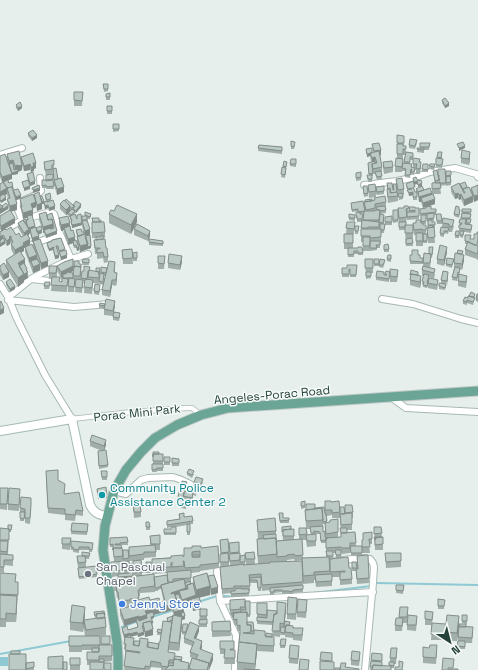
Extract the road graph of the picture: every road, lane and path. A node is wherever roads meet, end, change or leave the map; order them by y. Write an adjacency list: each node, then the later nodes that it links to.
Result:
1 (22, 148): 2 (street)
2 (0, 155)
3 (477, 174): 5 (street)
4 (40, 178): 6 (street)
5 (364, 185)
6 (22, 220): 7 (street); 8 (street)
7 (0, 234)
8 (60, 234): 9 (street); 11 (street)
9 (30, 246)
10 (88, 254): 11 (street)
11 (71, 259): 12 (street)
12 (31, 279): 13 (street); 17 (street)
13 (62, 282)
14 (0, 284): 17 (street)
15 (78, 284): 16 (street)
16 (102, 286)
17 (5, 295): 19 (street); 25 (street)
18 (382, 299): 20 (street)
19 (109, 304)
20 (478, 323)
21 (478, 391): 22 (main road, Angeles-Porac Road)
22 (392, 398): 23 (street); 24 (main road, Angeles-Porac Road)
23 (478, 412)
24 (201, 415): 25 (street, Porac Mini Park); 28 (main road, Angeles-Porac Road)
25 (72, 419): 26 (main road); 29 (main road)
26 (0, 431)
27 (190, 484): 28 (street)
28 (114, 491): 29 (main road, Angeles-Porac Road)
29 (107, 516): 34 (main road, Angeles-Porac Road)
30 (316, 562): 32 (street)
31 (232, 569): 33 (street)
32 (373, 592): 33 (street); 36 (street)
33 (220, 601): 35 (street)
34 (118, 670)
35 (235, 670)
36 (365, 670)

